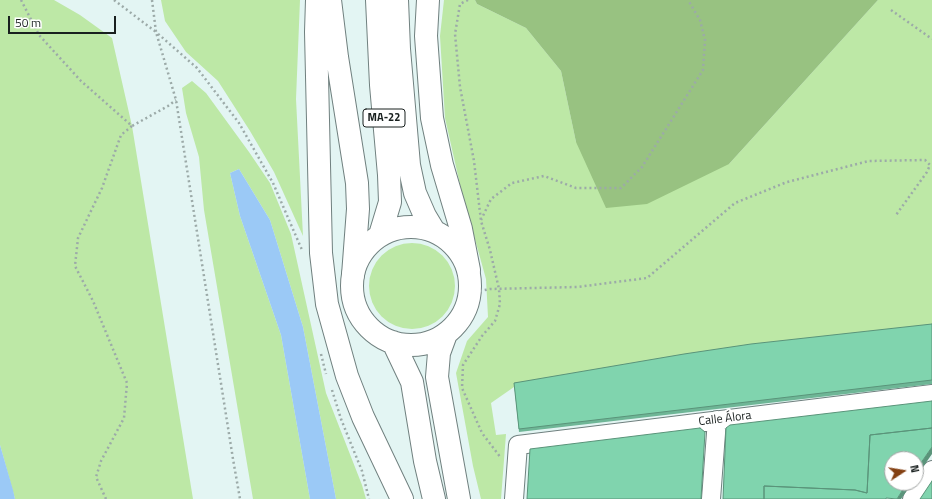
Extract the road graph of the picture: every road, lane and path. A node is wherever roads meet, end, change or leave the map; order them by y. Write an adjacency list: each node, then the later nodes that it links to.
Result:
1 (21, 0): 15 (path)
2 (114, 0): 12 (path)
3 (152, 0): 12 (path)
4 (317, 0): 38 (main road)
5 (330, 0): 23 (main road)
6 (377, 0): 20 (main road, MA-22)
7 (397, 0): 19 (main road, MA-22)
8 (428, 0): 22 (main road)
9 (468, 0): 18 (path)
10 (688, 0): 18 (path)
11 (891, 10): 13 (path)
12 (156, 32): 14 (path); 21 (path)
13 (932, 39)
14 (176, 100): 15 (path); 36 (path)
15 (132, 126): 35 (path)
16 (931, 165): 17 (path); 24 (path)
17 (896, 215)
18 (481, 221): 24 (path)
19 (434, 231): 20 (main road, MA-22); 22 (main road, MA-22)
20 (380, 235): 23 (main road, MA-22)
21 (303, 251)
22 (469, 270): 25 (main road, MA-22)
23 (353, 275): 27 (main road, MA-22)
24 (499, 289): 25 (path); 33 (path)
25 (470, 292): 26 (main road, MA-22)
26 (446, 334): 27 (main road, MA-22); 40 (main road, MA-22)
27 (393, 342): 39 (main road)
28 (320, 347): 29 (path)
29 (327, 376)
30 (329, 383): 37 (path)
31 (932, 394): 32 (street, Calle Álora)
32 (717, 420): 33 (street, Calle Álora); 42 (street)
33 (517, 453): 41 (street)
34 (932, 470): 43 (street)
35 (106, 499)
36 (240, 499)
37 (369, 499)
38 (402, 499)
39 (434, 499)
40 (459, 499)
41 (514, 499)
42 (711, 499)
43 (912, 499)

